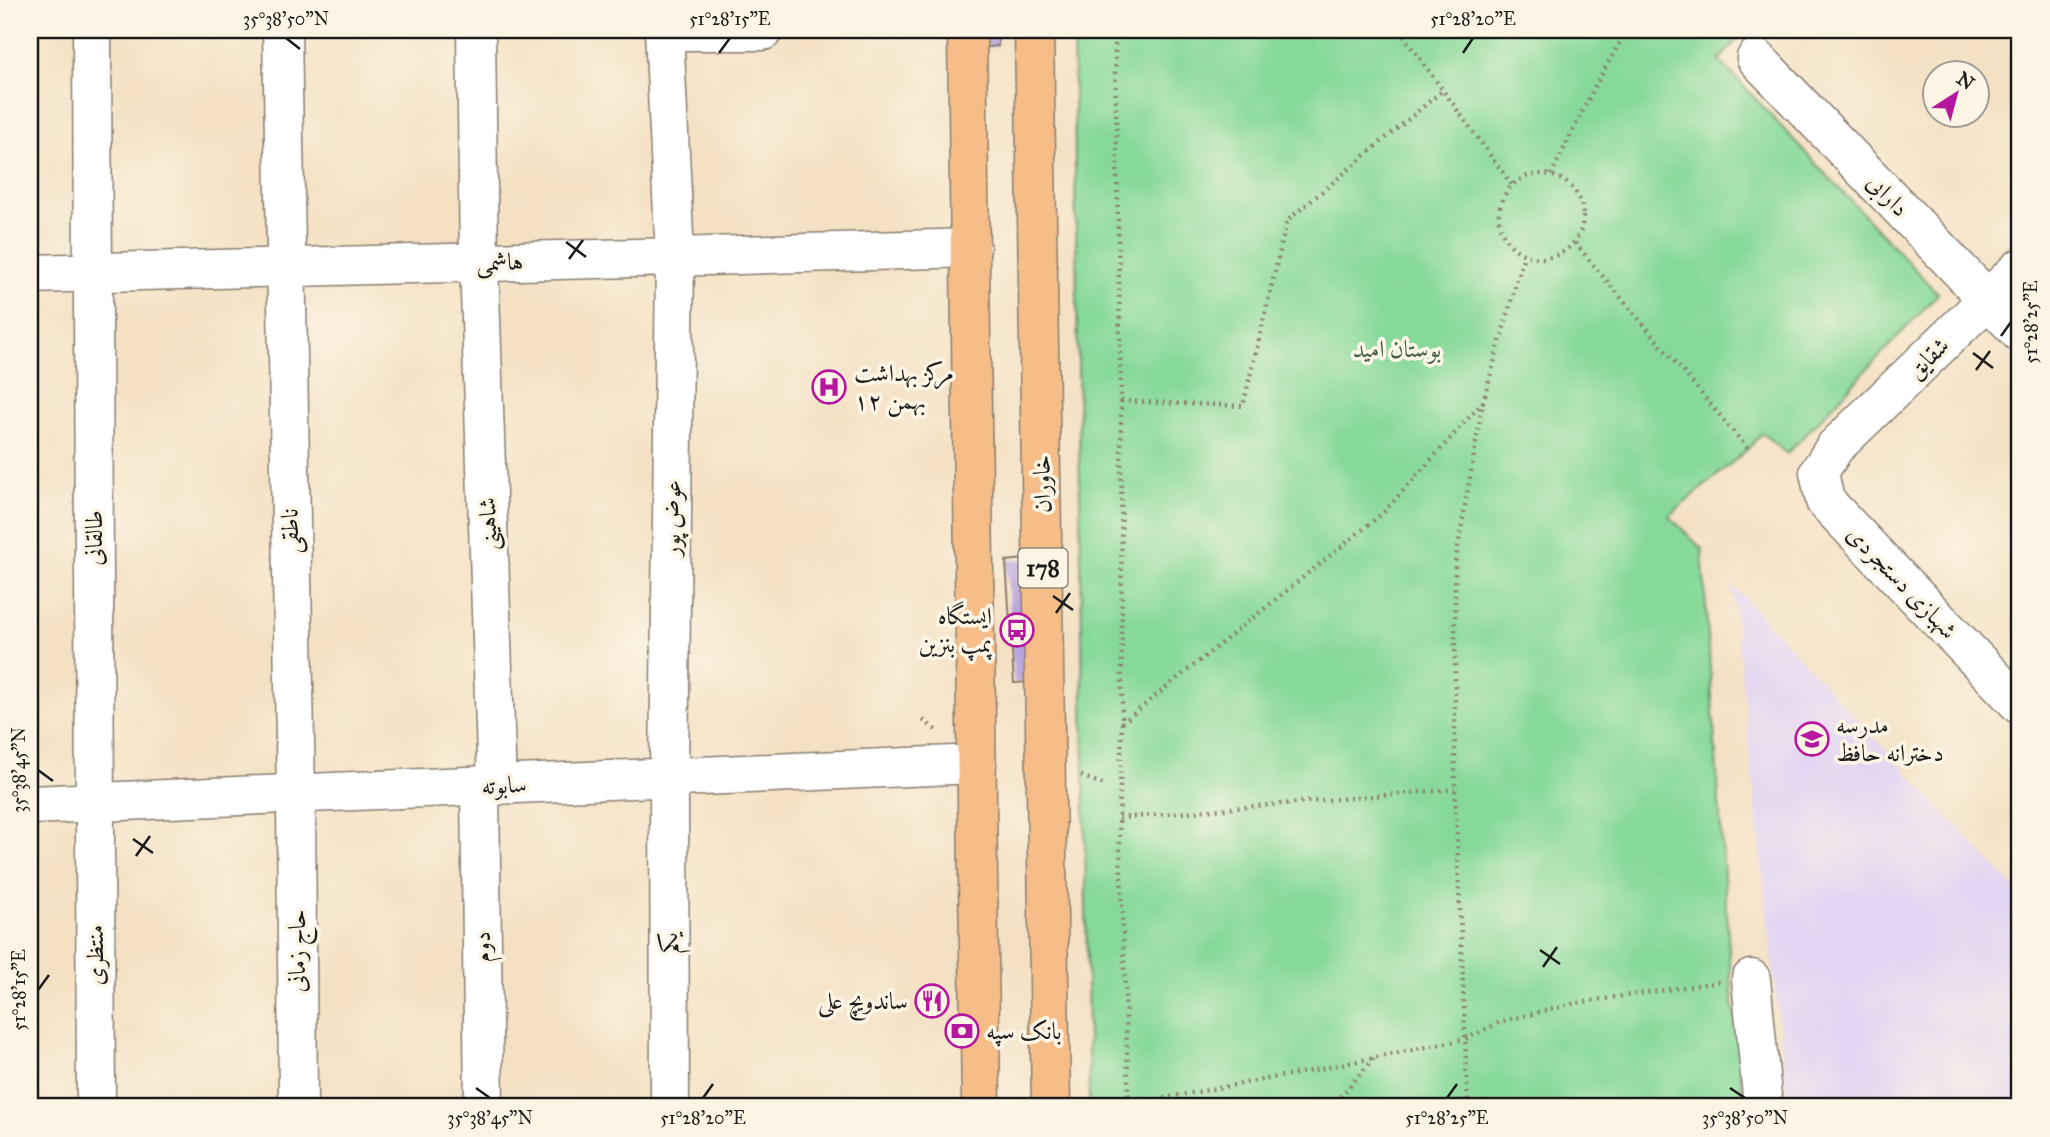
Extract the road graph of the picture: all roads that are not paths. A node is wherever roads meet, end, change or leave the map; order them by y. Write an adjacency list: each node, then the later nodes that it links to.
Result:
1 (92, 30): 14 (street, طالقانی)
2 (282, 30): 12 (street, ناطقی)
3 (476, 30): 11 (street, شاهینی)
4 (664, 30): 7 (street); 10 (street, عوض پور)
5 (967, 30): 9 (main road)
6 (1034, 30): 32 (main road, خاوران / 178)
7 (763, 31)
8 (1756, 58): 16 (street, دارابی)
9 (971, 248): 10 (street, هاشمی); 20 (main road)
10 (675, 257): 11 (street, هاشمی); 21 (street, عوض پور)
11 (478, 262): 12 (street, هاشمی); 22 (street, شاهینی)
12 (285, 267): 14 (street, هاشمی); 23 (street, ناطقی)
13 (2020, 268): 16 (street, شقایق)
14 (93, 273): 15 (street, هاشمی); 24 (street, طالقانی)
15 (30, 274)
16 (1989, 300): 17 (street, دارابی); 18 (street, شقایق)
17 (2020, 332)
18 (1835, 447): 19 (street, شهبازی دستجردی)
19 (2020, 705)
20 (977, 764): 21 (street, سابوته); 31 (main road)
21 (669, 778): 22 (street, سابوته); 30 (street, یکم)
22 (488, 786): 23 (street, سابوته); 29 (street, دوم)
23 (296, 795): 24 (street, سابوته); 28 (street, حاج زمانی)
24 (95, 803): 25 (street, سابوته); 27 (street, منتظری)
25 (30, 805)
26 (1751, 979): 33 (street)
27 (96, 1107)
28 (298, 1107)
29 (484, 1107)
30 (670, 1107)
31 (981, 1107)
32 (1051, 1107)
33 (1763, 1107)

